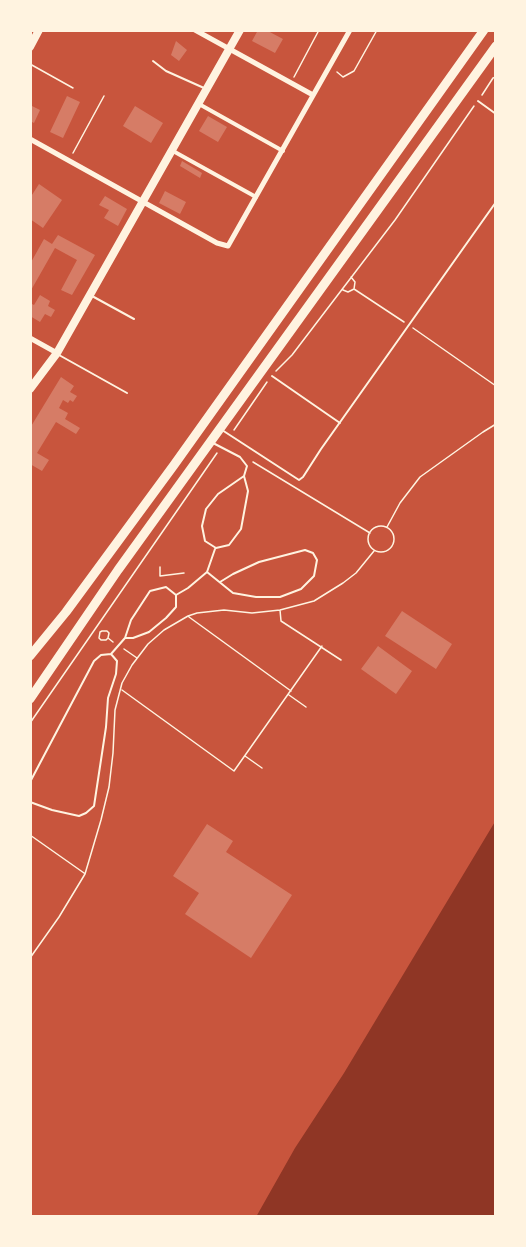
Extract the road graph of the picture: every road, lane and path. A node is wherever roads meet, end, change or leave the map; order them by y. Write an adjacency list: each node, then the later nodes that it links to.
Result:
1 (39, 30): 9 (main road)
2 (195, 30): 10 (street)
3 (240, 30): 10 (main road)
4 (319, 30): 15 (path)
5 (350, 30): 13 (street)
6 (377, 30): 13 (path)
7 (484, 30): 66 (highway)
8 (496, 46): 44 (highway)
9 (30, 47)
10 (229, 49): 15 (street); 17 (main road)
11 (153, 61): 17 (lane)
12 (30, 64): 16 (path)
13 (329, 67): 18 (street)
14 (496, 77): 20 (path)
15 (290, 82): 18 (street)
16 (73, 88)
17 (207, 90): 21 (main road)
18 (313, 95): 25 (street)
19 (105, 96): 26 (path)
20 (478, 101): 22 (lane); 30 (path)
21 (198, 104): 24 (main road); 25 (street)
22 (496, 114)
23 (30, 139): 26 (street)
24 (172, 150): 27 (street); 28 (main road)
25 (283, 151): 27 (street)
26 (69, 161): 28 (street)
27 (256, 197): 28 (street)
28 (142, 202): 33 (main road)
29 (496, 202): 35 (lane)
30 (351, 277): 31 (path); 32 (path)
31 (342, 289): 32 (path); 38 (path)
32 (354, 289): 35 (path)
33 (90, 295): 34 (lane); 37 (main road)
34 (134, 319)
35 (409, 326): 40 (path); 42 (lane)
36 (30, 338): 37 (street)
37 (57, 353): 39 (main road); 41 (lane)
38 (272, 376): 42 (lane); 45 (path)
39 (31, 386)
40 (496, 386)
41 (128, 393)
42 (340, 423): 45 (lane)
43 (496, 424): 50 (path)
44 (220, 429): 45 (lane); 46 (highway)
45 (230, 435)
46 (211, 441): 47 (lane); 71 (highway)
47 (221, 447): 49 (lane); 61 (path)
48 (252, 462): 51 (path)
49 (244, 476): 52 (lane); 52 (lane)
50 (387, 527): 51 (path); 53 (path)
51 (370, 533): 53 (path)
52 (216, 548): 55 (lane)
53 (374, 551): 59 (path)
54 (160, 567): 56 (path)
55 (207, 572): 57 (lane); 58 (lane)
56 (184, 573)
57 (220, 582): 57 (lane)
58 (176, 595): 63 (lane); 63 (lane)
59 (280, 610): 60 (path); 64 (path)
60 (189, 616): 68 (path); 69 (path)
61 (94, 629): 62 (path); 73 (path)
62 (100, 632)
63 (125, 638): 65 (lane)
64 (322, 646): 67 (path); 69 (path)
65 (111, 654): 76 (lane); 77 (lane)
66 (30, 656)
67 (341, 660)
68 (122, 690): 74 (path); 79 (path)
69 (291, 691): 70 (path)
70 (289, 694): 72 (path); 74 (path)
71 (30, 699)
72 (306, 707)
73 (30, 723)
74 (245, 756): 75 (path)
75 (262, 768)
76 (30, 782)
77 (30, 802)
78 (30, 835): 79 (path)
79 (85, 874): 80 (path)
80 (30, 958)

